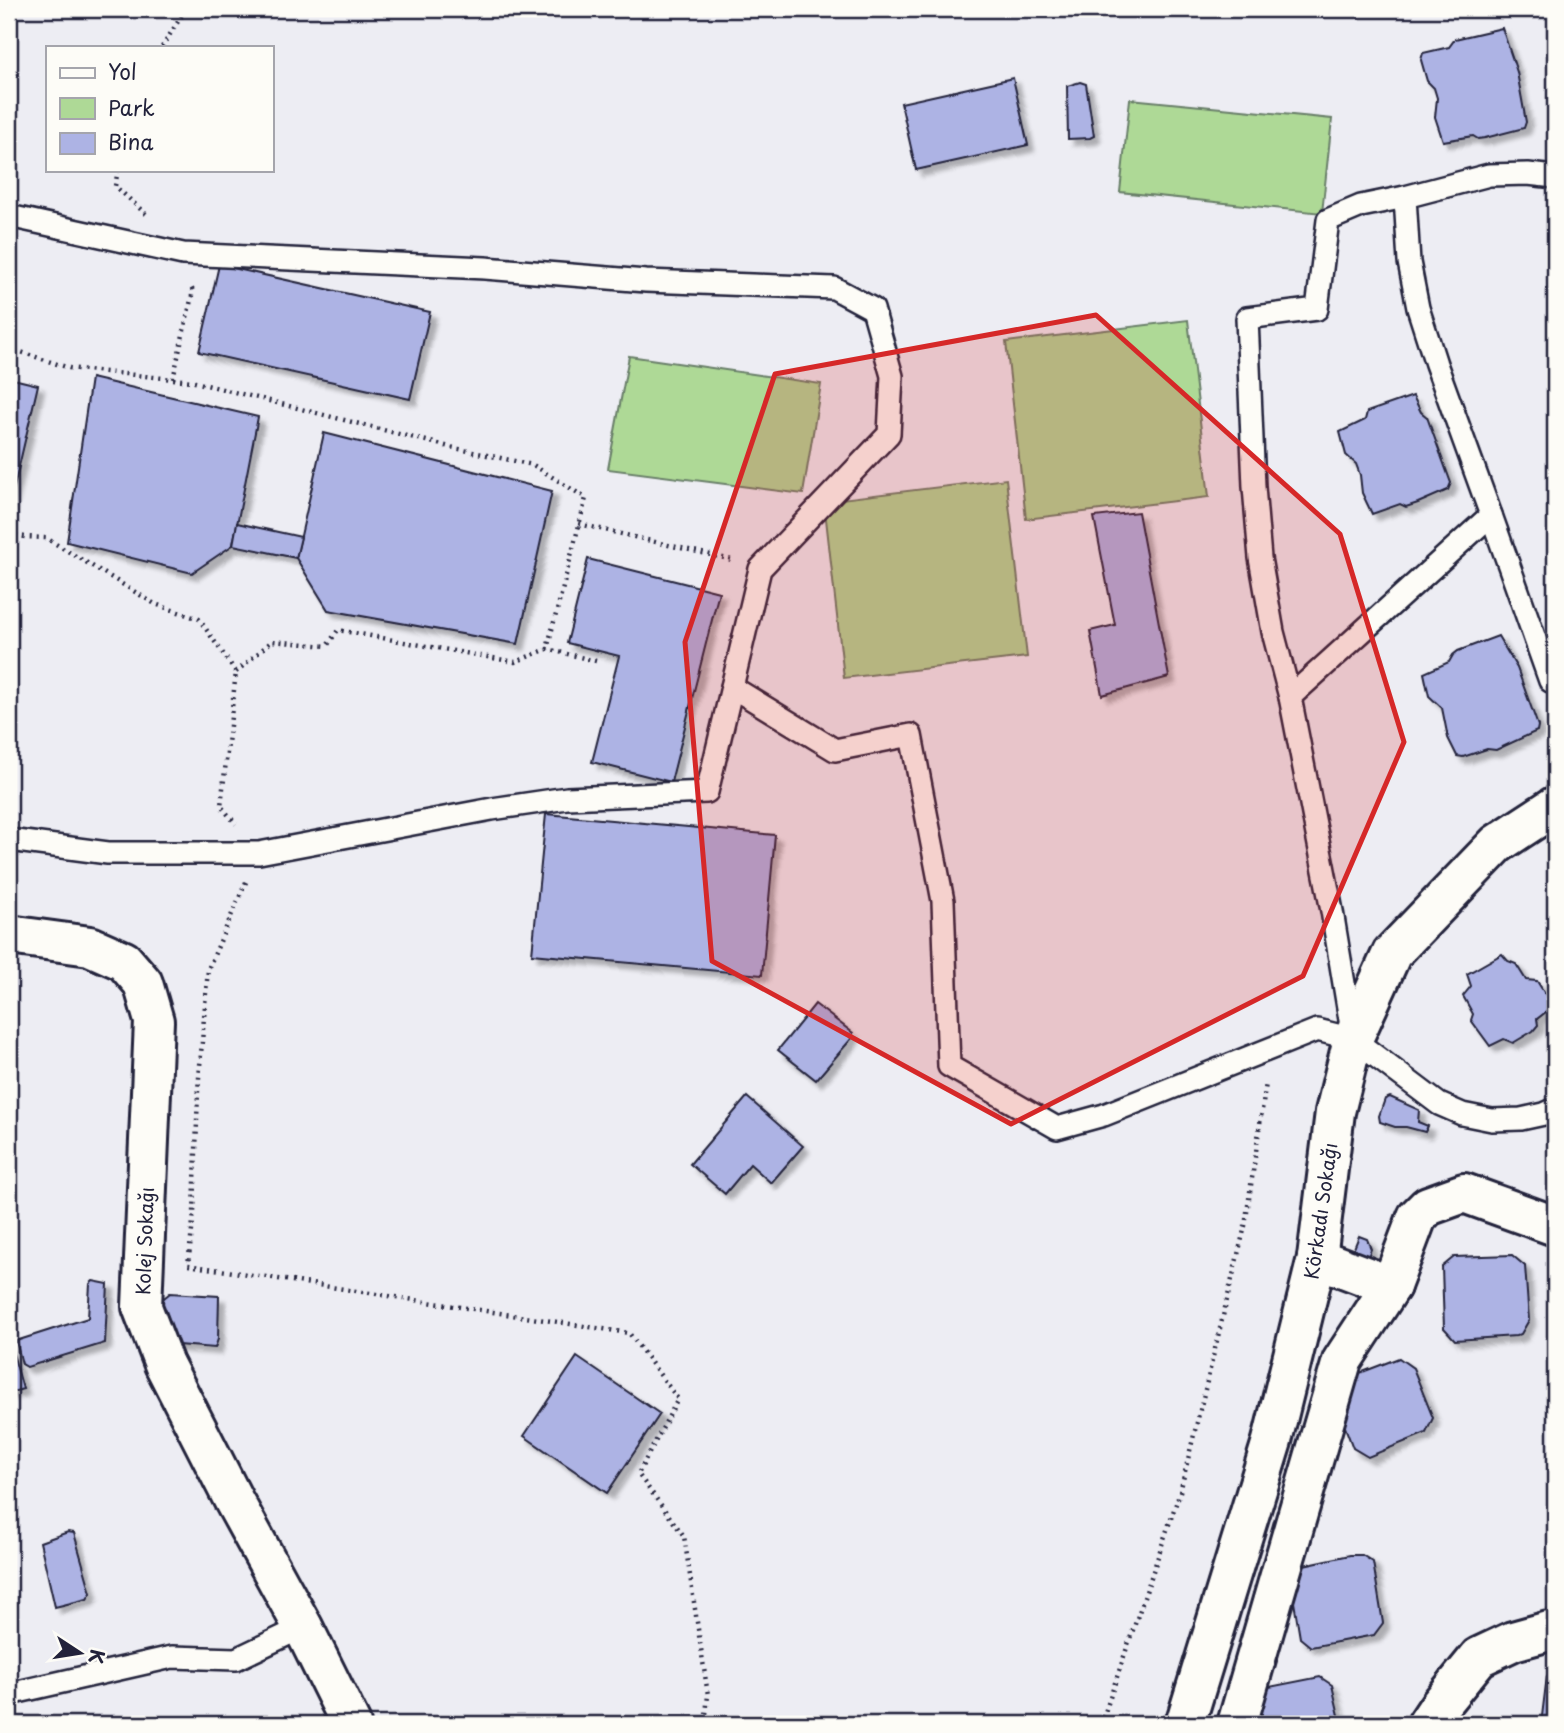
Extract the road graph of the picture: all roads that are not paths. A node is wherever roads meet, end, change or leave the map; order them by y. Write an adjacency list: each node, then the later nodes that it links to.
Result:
1 (1555, 177): 2 (lane)
2 (1405, 197): 4 (lane); 7 (lane)
3 (9, 216): 6 (lane)
4 (1490, 515): 5 (lane); 7 (lane)
5 (1550, 681)
6 (732, 687): 9 (lane); 11 (lane)
7 (1290, 697): 11 (lane)
8 (1555, 806): 11 (street, Körkadı Sokağı)
9 (9, 840)
10 (9, 935): 16 (street, Kolej Sokağı)
11 (1353, 1039): 12 (lane); 14 (street, Körkadı Sokağı)
12 (1555, 1109)
13 (1555, 1226): 15 (street)
14 (1317, 1258): 15 (street); 20 (street, Körkadı Sokağı)
15 (1391, 1286): 21 (street)
16 (303, 1627): 18 (lane); 19 (street, Kolej Sokağı)
17 (1555, 1631): 22 (street)
18 (9, 1694)
19 (351, 1724)
20 (1185, 1724)
21 (1237, 1724)
22 (1427, 1724)

